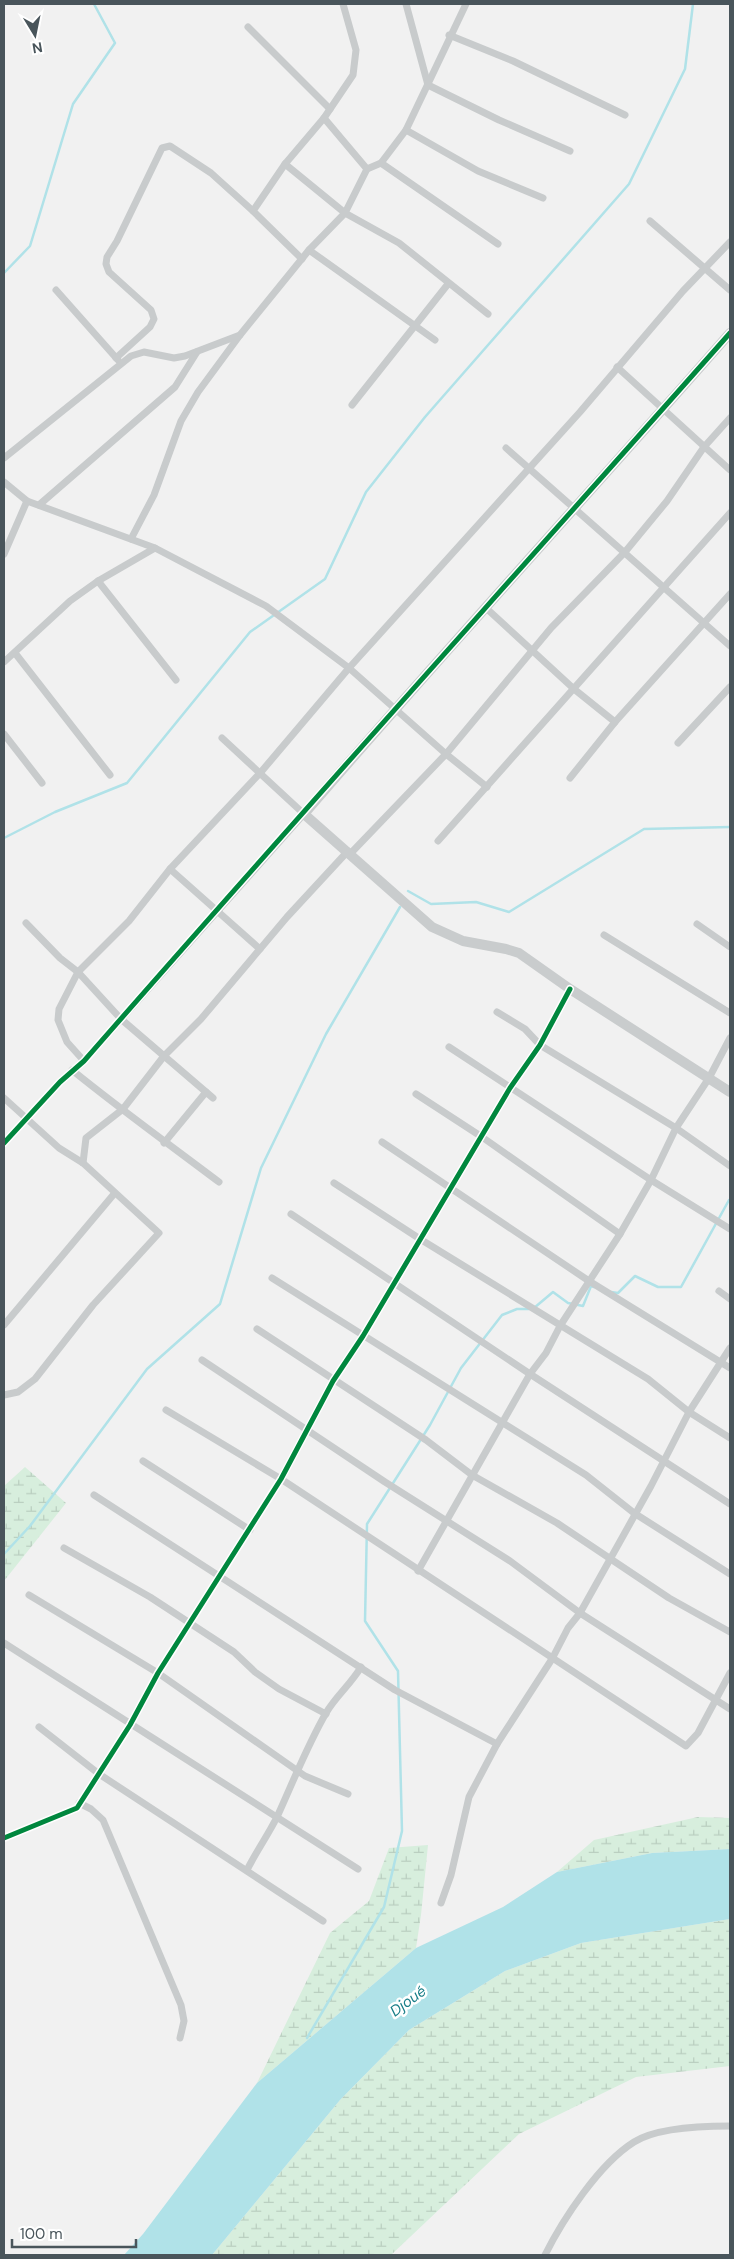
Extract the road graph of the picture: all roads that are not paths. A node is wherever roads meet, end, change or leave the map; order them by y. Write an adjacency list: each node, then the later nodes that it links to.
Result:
1 (343, 4): 7 (street)
2 (406, 4): 6 (street)
3 (466, 4): 5 (street)
4 (248, 27): 7 (street)
5 (449, 35): 6 (street); 8 (street)
6 (428, 85): 10 (street); 11 (street)
7 (330, 109): 9 (street)
8 (625, 115)
9 (324, 118): 13 (street); 14 (street)
10 (406, 130): 12 (street); 15 (street)
11 (570, 151)
12 (381, 163): 14 (street); 20 (street)
13 (285, 164): 16 (street); 17 (street)
14 (367, 169): 17 (street)
15 (542, 198)
16 (253, 211): 22 (street); 33 (street)
17 (345, 213): 21 (street); 24 (street)
18 (650, 221): 23 (street)
19 (730, 242): 23 (street)
20 (498, 244)
21 (309, 250): 22 (street); 28 (street)
22 (302, 259): 30 (street)
23 (705, 267): 26 (street); 35 (street)
24 (448, 284): 27 (street); 28 (street)
25 (56, 290): 33 (street)
26 (730, 290)
27 (488, 314)
28 (414, 326): 31 (street); 36 (street)
29 (730, 333): 37 (street)
30 (240, 335): 32 (street); 49 (street)
31 (435, 340)
32 (197, 352): 34 (street); 46 (street)
33 (116, 358): 34 (street)
34 (121, 365): 41 (street)
35 (617, 367): 37 (street); 42 (street)
36 (352, 405)
37 (663, 410): 39 (street); 47 (street)
38 (730, 418): 39 (street)
39 (704, 447): 43 (street); 51 (street)
40 (506, 448): 42 (street)
41 (4, 458)
42 (528, 467): 47 (street); 62 (street)
43 (730, 470)
44 (4, 482): 45 (street)
45 (27, 502): 46 (street); 52 (street)
46 (39, 505): 49 (street)
47 (575, 510): 51 (street); 56 (street)
48 (730, 512): 54 (street)
49 (131, 539): 50 (street)
50 (155, 548): 53 (street); 62 (street)
51 (625, 552): 54 (street); 59 (street)
52 (4, 554)
53 (98, 581): 60 (street); 63 (street)
54 (664, 587): 57 (street); 65 (street)
55 (730, 594): 57 (street)
56 (486, 608): 59 (street); 66 (street)
57 (704, 622): 58 (street); 67 (street)
58 (730, 646)
59 (532, 648): 65 (street); 71 (street)
60 (15, 653): 61 (street); 73 (street)
61 (4, 662)
62 (349, 668): 66 (street); 72 (street)
63 (176, 680)
64 (730, 687): 70 (street)
65 (574, 689): 67 (street); 76 (street)
66 (395, 708): 71 (street); 77 (street)
67 (615, 722): 74 (street)
68 (4, 734): 75 (street)
69 (222, 738): 72 (street)
70 (678, 743)
71 (446, 754): 76 (street); 79 (street)
72 (261, 772): 77 (street); 80 (street)
73 (110, 775)
74 (570, 778)
75 (42, 783)
76 (487, 787): 78 (street)
77 (304, 814): 79 (street); 81 (street)
78 (438, 841)
79 (350, 852): 86 (street); 88 (street)
80 (170, 868): 81 (street); 87 (street)
81 (217, 912): 86 (street); 91 (street)
82 (26, 923): 87 (street)
83 (697, 924): 85 (street)
84 (604, 935): 90 (street)
85 (730, 947)
86 (260, 949): 95 (street)
87 (78, 972): 91 (street); 96 (street)
88 (570, 989): 93 (street); 98 (street)
89 (497, 1012): 93 (street)
90 (730, 1013)
91 (121, 1019): 95 (street); 96 (street)
92 (730, 1038): 98 (street)
93 (540, 1045): 99 (street); 107 (street)
94 (448, 1047): 99 (street)
95 (164, 1056): 100 (street); 105 (street)
96 (84, 1062): 97 (street)
97 (72, 1070): 105 (street); 106 (street)
98 (709, 1078): 101 (street); 107 (street)
99 (510, 1088): 108 (street); 114 (street)
100 (206, 1092): 104 (street); 110 (street)
101 (730, 1092)
102 (416, 1094): 108 (street)
103 (4, 1098): 106 (street)
104 (213, 1098)
105 (123, 1109): 110 (street); 112 (street)
106 (27, 1118): 111 (street); 112 (street)
107 (676, 1128): 113 (street); 114 (street)
108 (482, 1137): 117 (street); 121 (street)
109 (382, 1142): 117 (street)
110 (164, 1143): 115 (street)
111 (4, 1144)
112 (83, 1163): 118 (street)
113 (730, 1166)
114 (651, 1180): 120 (street); 121 (street)
115 (219, 1182)
116 (334, 1183): 122 (street)
117 (451, 1188): 122 (street); 124 (street)
118 (114, 1194): 128 (street); 138 (street)
119 (291, 1214): 125 (street)
120 (730, 1229)
121 (620, 1234): 124 (street)
122 (420, 1239): 125 (street); 129 (street)
123 (272, 1278): 131 (street)
124 (588, 1281): 129 (street); 134 (street)
125 (393, 1282): 131 (street); 136 (street)
126 (719, 1291): 127 (street)
127 (730, 1299)
128 (4, 1325)
129 (560, 1326): 136 (street); 140 (street)
130 (257, 1329): 137 (street)
131 (363, 1336): 137 (street); 141 (street)
132 (730, 1348): 134 (street)
133 (202, 1360): 142 (street)
134 (720, 1362): 135 (street); 140 (street)
135 (730, 1368)
136 (530, 1374): 141 (street); 144 (street)
137 (333, 1381): 142 (street); 146 (street)
138 (4, 1395)
139 (166, 1410): 147 (street)
140 (689, 1412): 143 (street); 144 (street)
141 (502, 1424): 146 (street); 150 (street)
142 (307, 1429): 147 (street); 151 (street)
143 (730, 1438)
144 (665, 1460): 149 (street); 150 (street)
145 (143, 1461): 152 (street)
146 (472, 1475): 151 (street); 154 (street)
147 (281, 1480): 152 (street); 155 (street)
148 (94, 1495): 157 (street)
149 (730, 1504)
150 (634, 1513): 154 (street); 156 (street)
151 (447, 1520): 155 (street); 159 (street)
152 (250, 1530): 157 (street)
153 (64, 1548): 160 (street)
154 (610, 1558): 159 (street); 161 (street)
155 (418, 1572): 163 (street)
156 (730, 1574)
157 (219, 1576): 160 (street); 164 (street)
158 (28, 1595): 165 (street)
159 (580, 1613): 163 (street); 167 (street)
160 (190, 1623): 165 (street); 169 (street)
161 (730, 1632)
162 (4, 1643): 170 (street)
163 (552, 1659): 167 (street); 172 (street)
164 (361, 1667): 169 (street); 172 (street)
165 (158, 1673): 170 (street); 173 (street)
166 (730, 1673): 167 (street)
167 (715, 1699): 168 (street)
168 (730, 1709)
169 (326, 1714): 173 (street)
170 (130, 1724): 174 (street); 177 (street)
171 (39, 1727): 174 (street)
172 (497, 1744): 181 (street)
173 (297, 1770): 175 (street); 177 (street)
174 (99, 1774): 176 (street); 180 (street)
175 (348, 1794)
176 (79, 1803): 178 (street); 183 (street)
177 (276, 1818): 179 (street); 180 (street)
178 (4, 1838)
179 (358, 1869)
180 (247, 1870): 182 (street)
181 (441, 1904)
182 (323, 1921)
183 (180, 2038)
184 (730, 2126): 185 (street)
185 (545, 2255)

